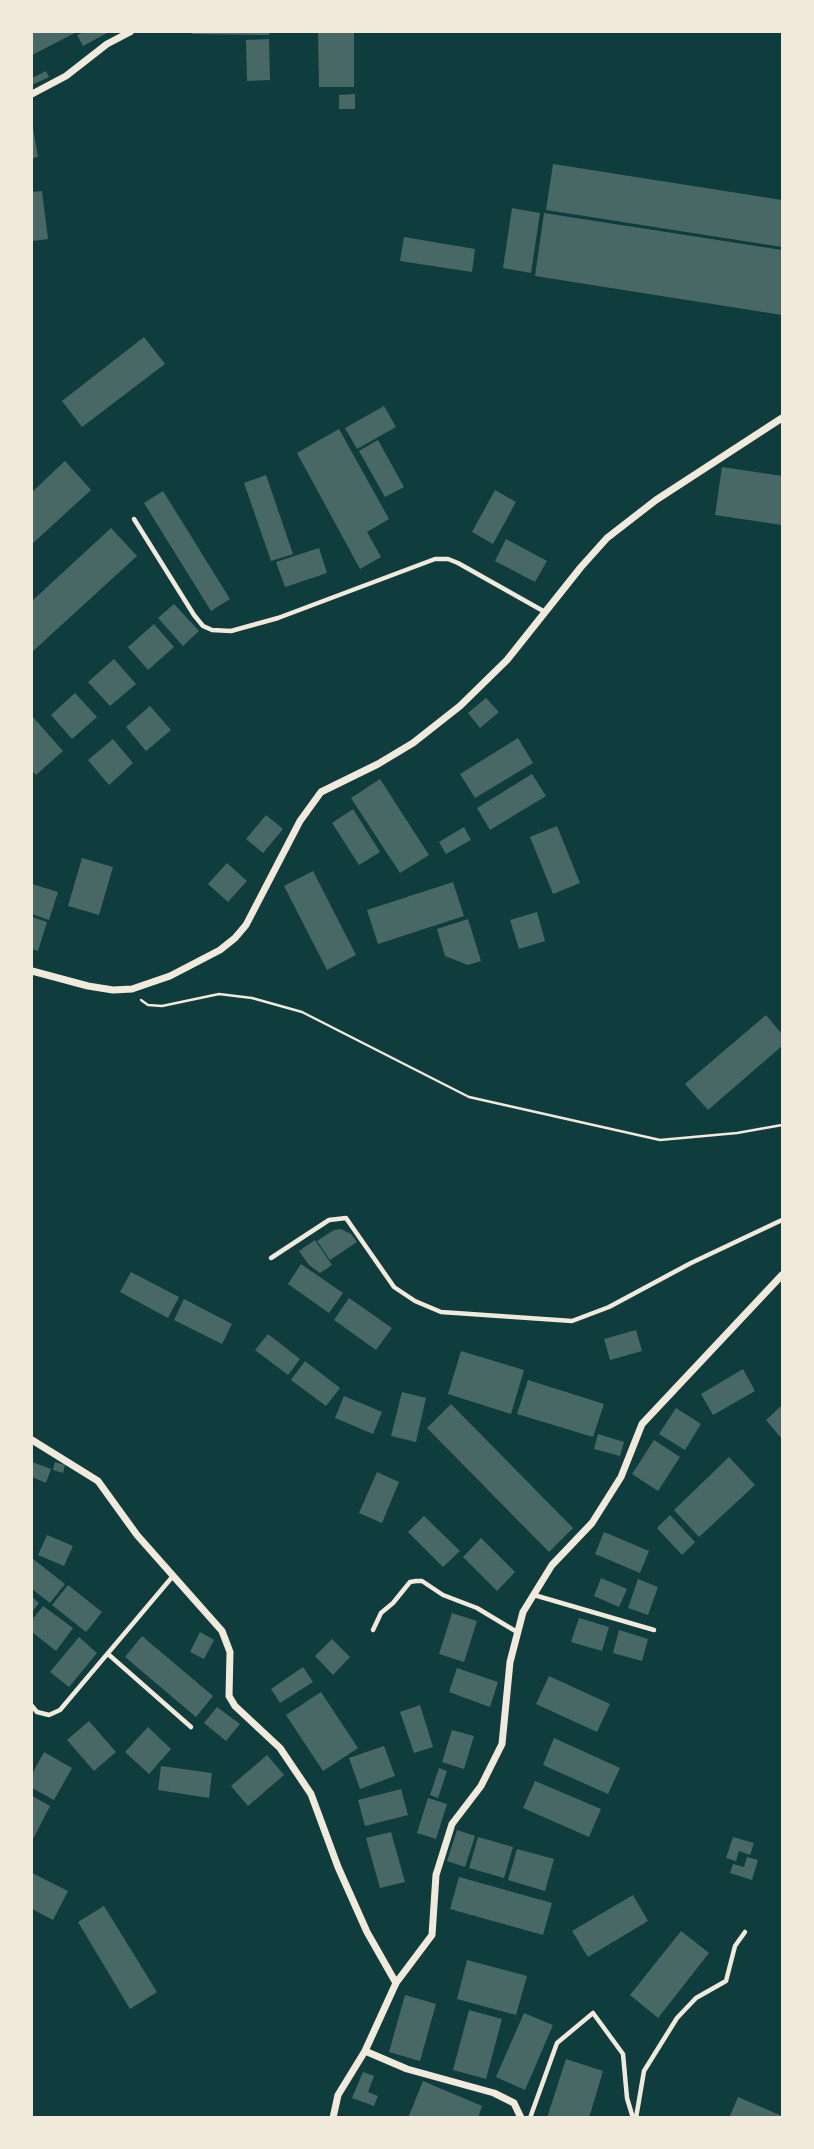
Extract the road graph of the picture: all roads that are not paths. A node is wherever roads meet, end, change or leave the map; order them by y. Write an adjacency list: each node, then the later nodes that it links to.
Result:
1 (131, 32): 2 (street)
2 (32, 94)
3 (782, 418): 5 (street)
4 (134, 519): 5 (lane)
5 (545, 612): 6 (street)
6 (32, 971)
7 (782, 1220): 8 (lane)
8 (271, 1258)
9 (782, 1275): 12 (street)
10 (32, 1440): 11 (street)
11 (173, 1576): 16 (lane); 20 (street)
12 (533, 1595): 14 (lane); 15 (street)
13 (373, 1630): 15 (lane)
14 (654, 1630)
15 (518, 1632): 20 (street)
16 (108, 1654): 17 (lane); 18 (lane)
17 (32, 1706)
18 (191, 1727)
19 (745, 1932): 25 (lane)
20 (396, 1983): 21 (street)
21 (365, 2051): 22 (street); 23 (street)
22 (333, 2118)
23 (521, 2118)
24 (530, 2118): 25 (lane)
25 (635, 2118)

